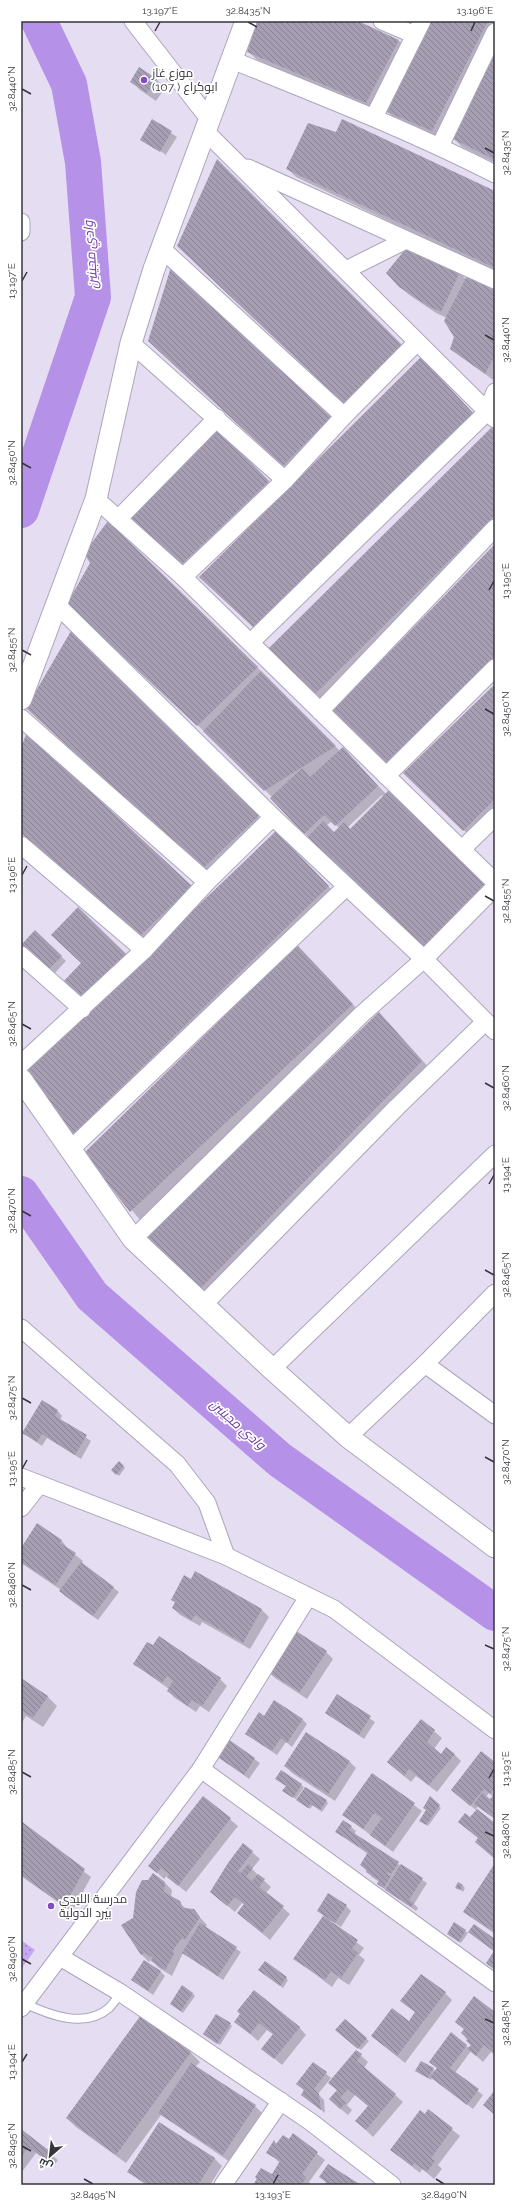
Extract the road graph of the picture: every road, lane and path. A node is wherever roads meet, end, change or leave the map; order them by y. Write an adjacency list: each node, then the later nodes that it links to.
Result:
1 (134, 21): 8 (street)
2 (246, 21): 6 (street)
3 (382, 21): 4 (street)
4 (418, 28): 7 (street)
5 (495, 32): 9 (street)
6 (232, 60): 7 (street); 8 (street)
7 (374, 117): 9 (street)
8 (207, 125): 10 (street); 15 (street)
9 (440, 146): 11 (street)
10 (238, 163): 14 (street); 16 (street)
11 (495, 174)
12 (21, 222): 13 (street)
13 (21, 232)
14 (406, 240): 16 (street); 17 (street)
15 (162, 249): 18 (street); 21 (street)
16 (346, 270): 19 (street)
17 (495, 280)
18 (131, 343): 23 (street); 25 (street)
19 (416, 343): 21 (street); 22 (street)
20 (495, 392): 22 (street)
21 (344, 416): 24 (street)
22 (491, 416): 30 (street)
23 (217, 418): 24 (street); 26 (street)
24 (285, 480): 28 (street)
25 (96, 499): 26 (street); 29 (street)
26 (118, 519): 28 (street)
27 (495, 528): 33 (street)
28 (183, 577): 30 (street)
29 (57, 605): 32 (street); 36 (street)
30 (250, 642): 33 (street)
31 (495, 668): 35 (street)
32 (21, 699)
33 (320, 711): 35 (street)
34 (21, 718): 40 (street)
35 (386, 776): 39 (street)
36 (273, 817): 40 (street); 42 (street)
37 (495, 817): 39 (street)
38 (21, 845): 44 (street)
39 (462, 850): 41 (street)
40 (207, 882): 44 (street)
41 (495, 882)
42 (346, 887): 46 (street); 51 (street)
43 (495, 887): 46 (street)
44 (144, 950): 47 (street)
45 (21, 955): 47 (street)
46 (424, 959): 48 (street); 53 (street)
47 (82, 1009): 49 (street)
48 (490, 1027): 55 (street)
49 (21, 1064)
50 (21, 1079): 51 (street)
51 (71, 1149): 53 (street)
52 (495, 1154): 58 (street)
53 (133, 1239): 55 (street)
54 (495, 1293): 57 (street)
55 (204, 1304): 58 (street)
56 (21, 1328): 65 (street)
57 (426, 1364): 59 (street); 60 (street)
58 (272, 1370): 60 (street)
59 (495, 1415)
60 (348, 1437): 64 (street)
61 (21, 1477): 62 (street)
62 (39, 1485): 63 (street); 65 (street)
63 (21, 1508)
64 (495, 1547)
65 (226, 1556): 66 (street)
66 (308, 1597): 67 (street); 68 (street)
67 (495, 1730)
68 (201, 1769): 69 (street); 70 (street)
69 (60, 1957): 71 (street); 72 (street)
70 (495, 1984)
71 (121, 1994): 72 (lane); 73 (street)
72 (23, 2005)
73 (281, 2101): 74 (street); 75 (street)
74 (223, 2185)
75 (392, 2185)

